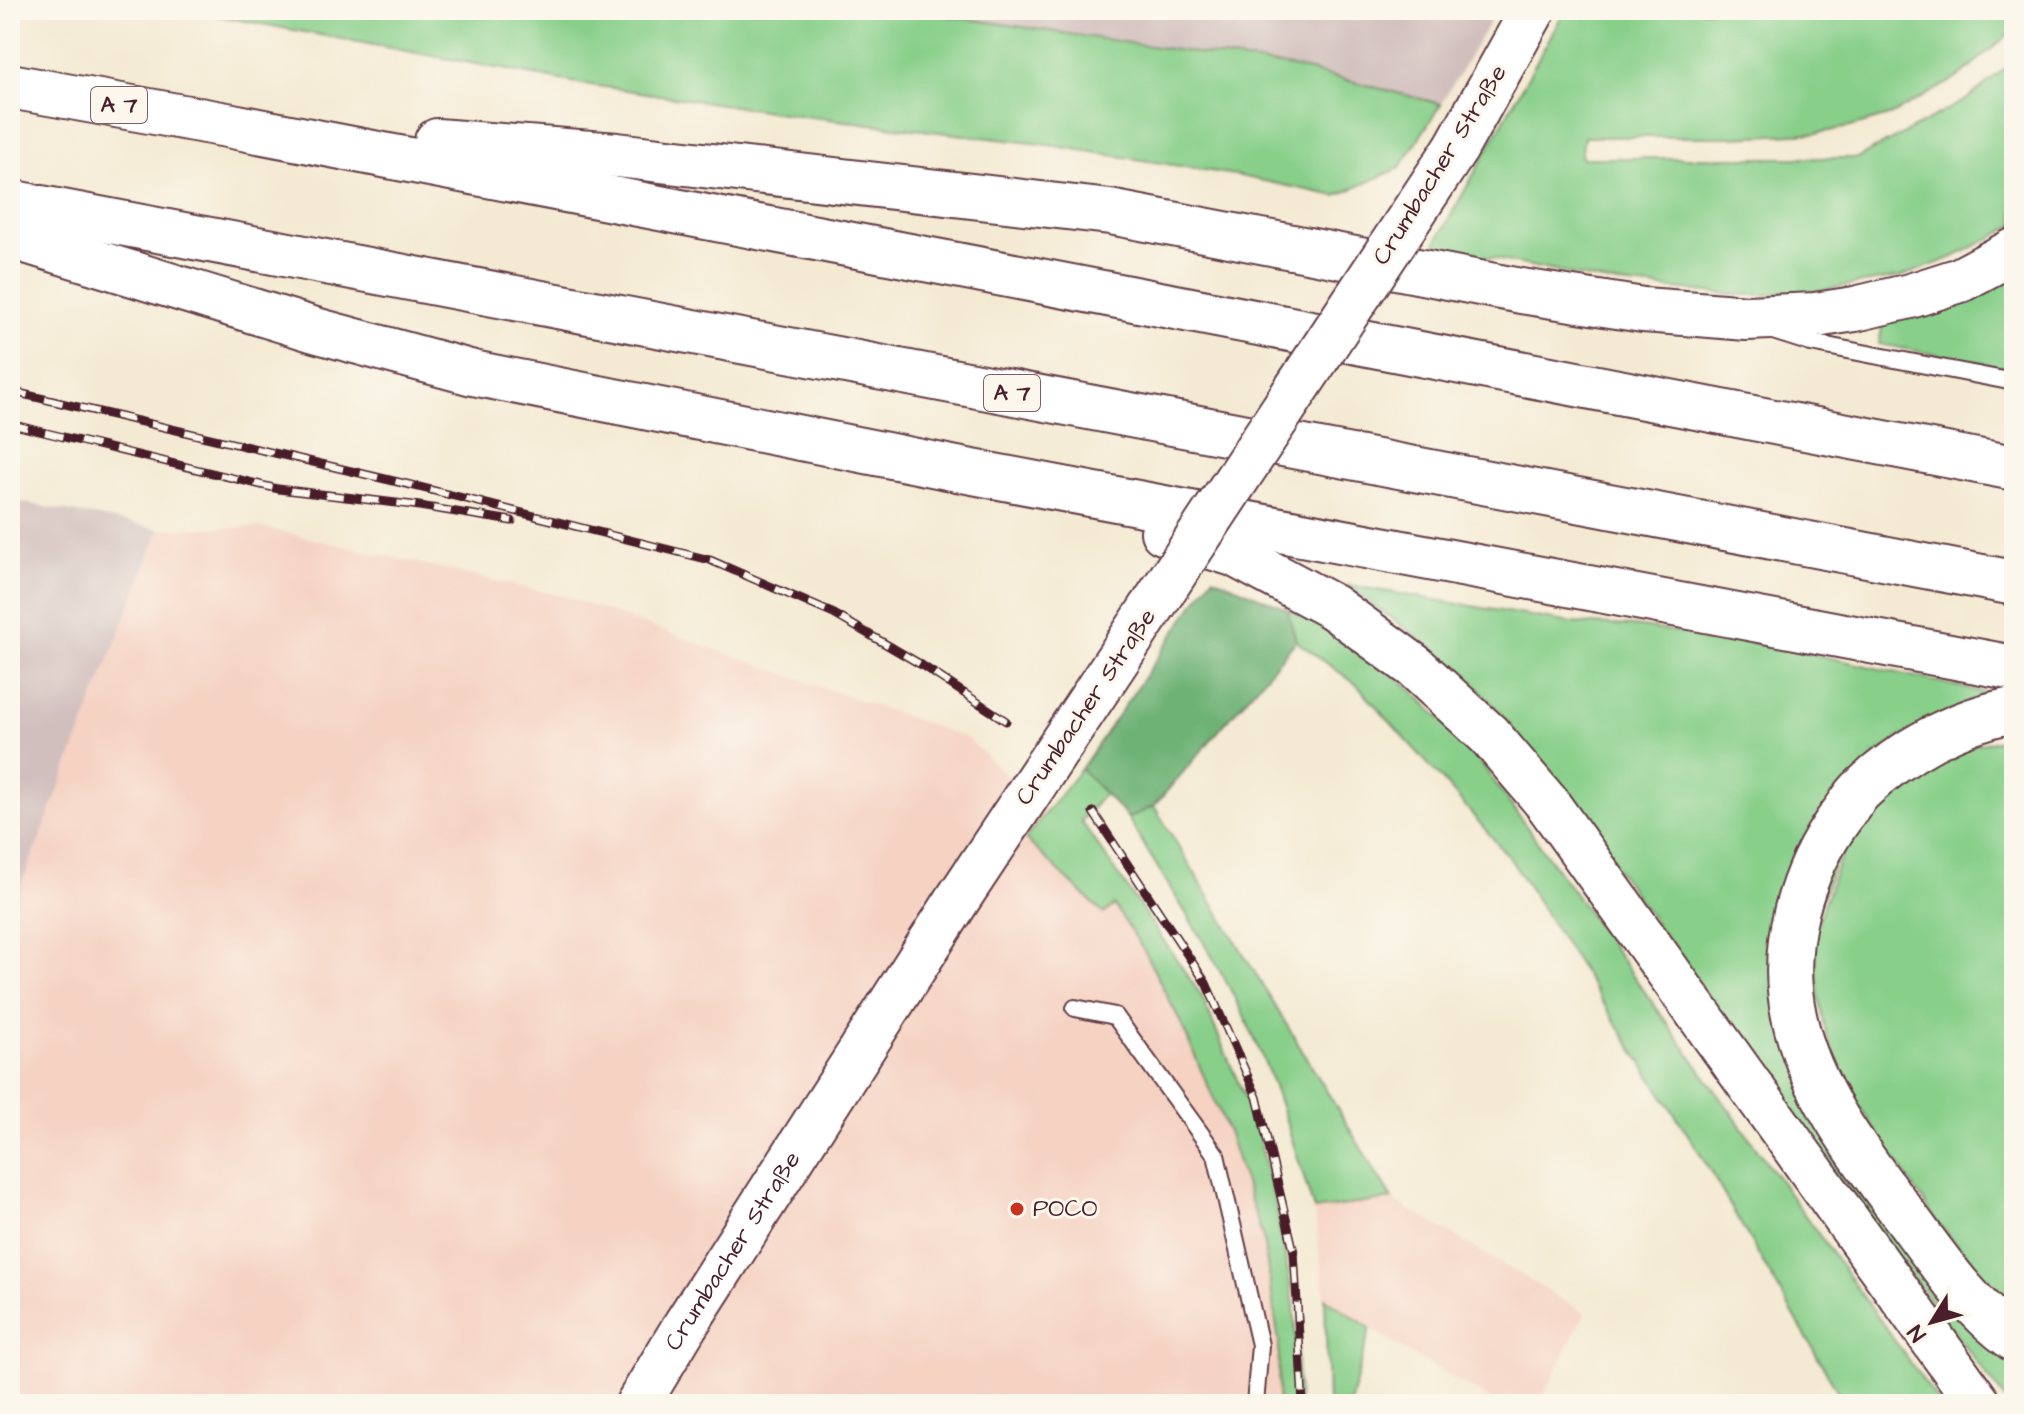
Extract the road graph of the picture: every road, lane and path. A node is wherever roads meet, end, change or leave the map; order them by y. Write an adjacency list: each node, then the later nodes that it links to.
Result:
1 (1533, 10): 16 (main road, Crumbacher Straße, bridge)
2 (10, 86): 3 (main road, A 7)
3 (227, 125): 7 (main road); 9 (main road, A 7)
4 (10, 202): 11 (main road, A 7)
5 (10, 236): 10 (main road)
6 (2014, 251): 7 (main road)
7 (1747, 318): 8 (lane)
8 (2014, 382)
9 (2014, 468)
10 (962, 470): 12 (main road); 18 (main road)
11 (2014, 583)
12 (2014, 668)
13 (2014, 710): 15 (main road)
14 (1075, 1008): 17 (lane)
15 (2014, 1339)
16 (638, 1404)
17 (1255, 1404)
18 (1979, 1404)

